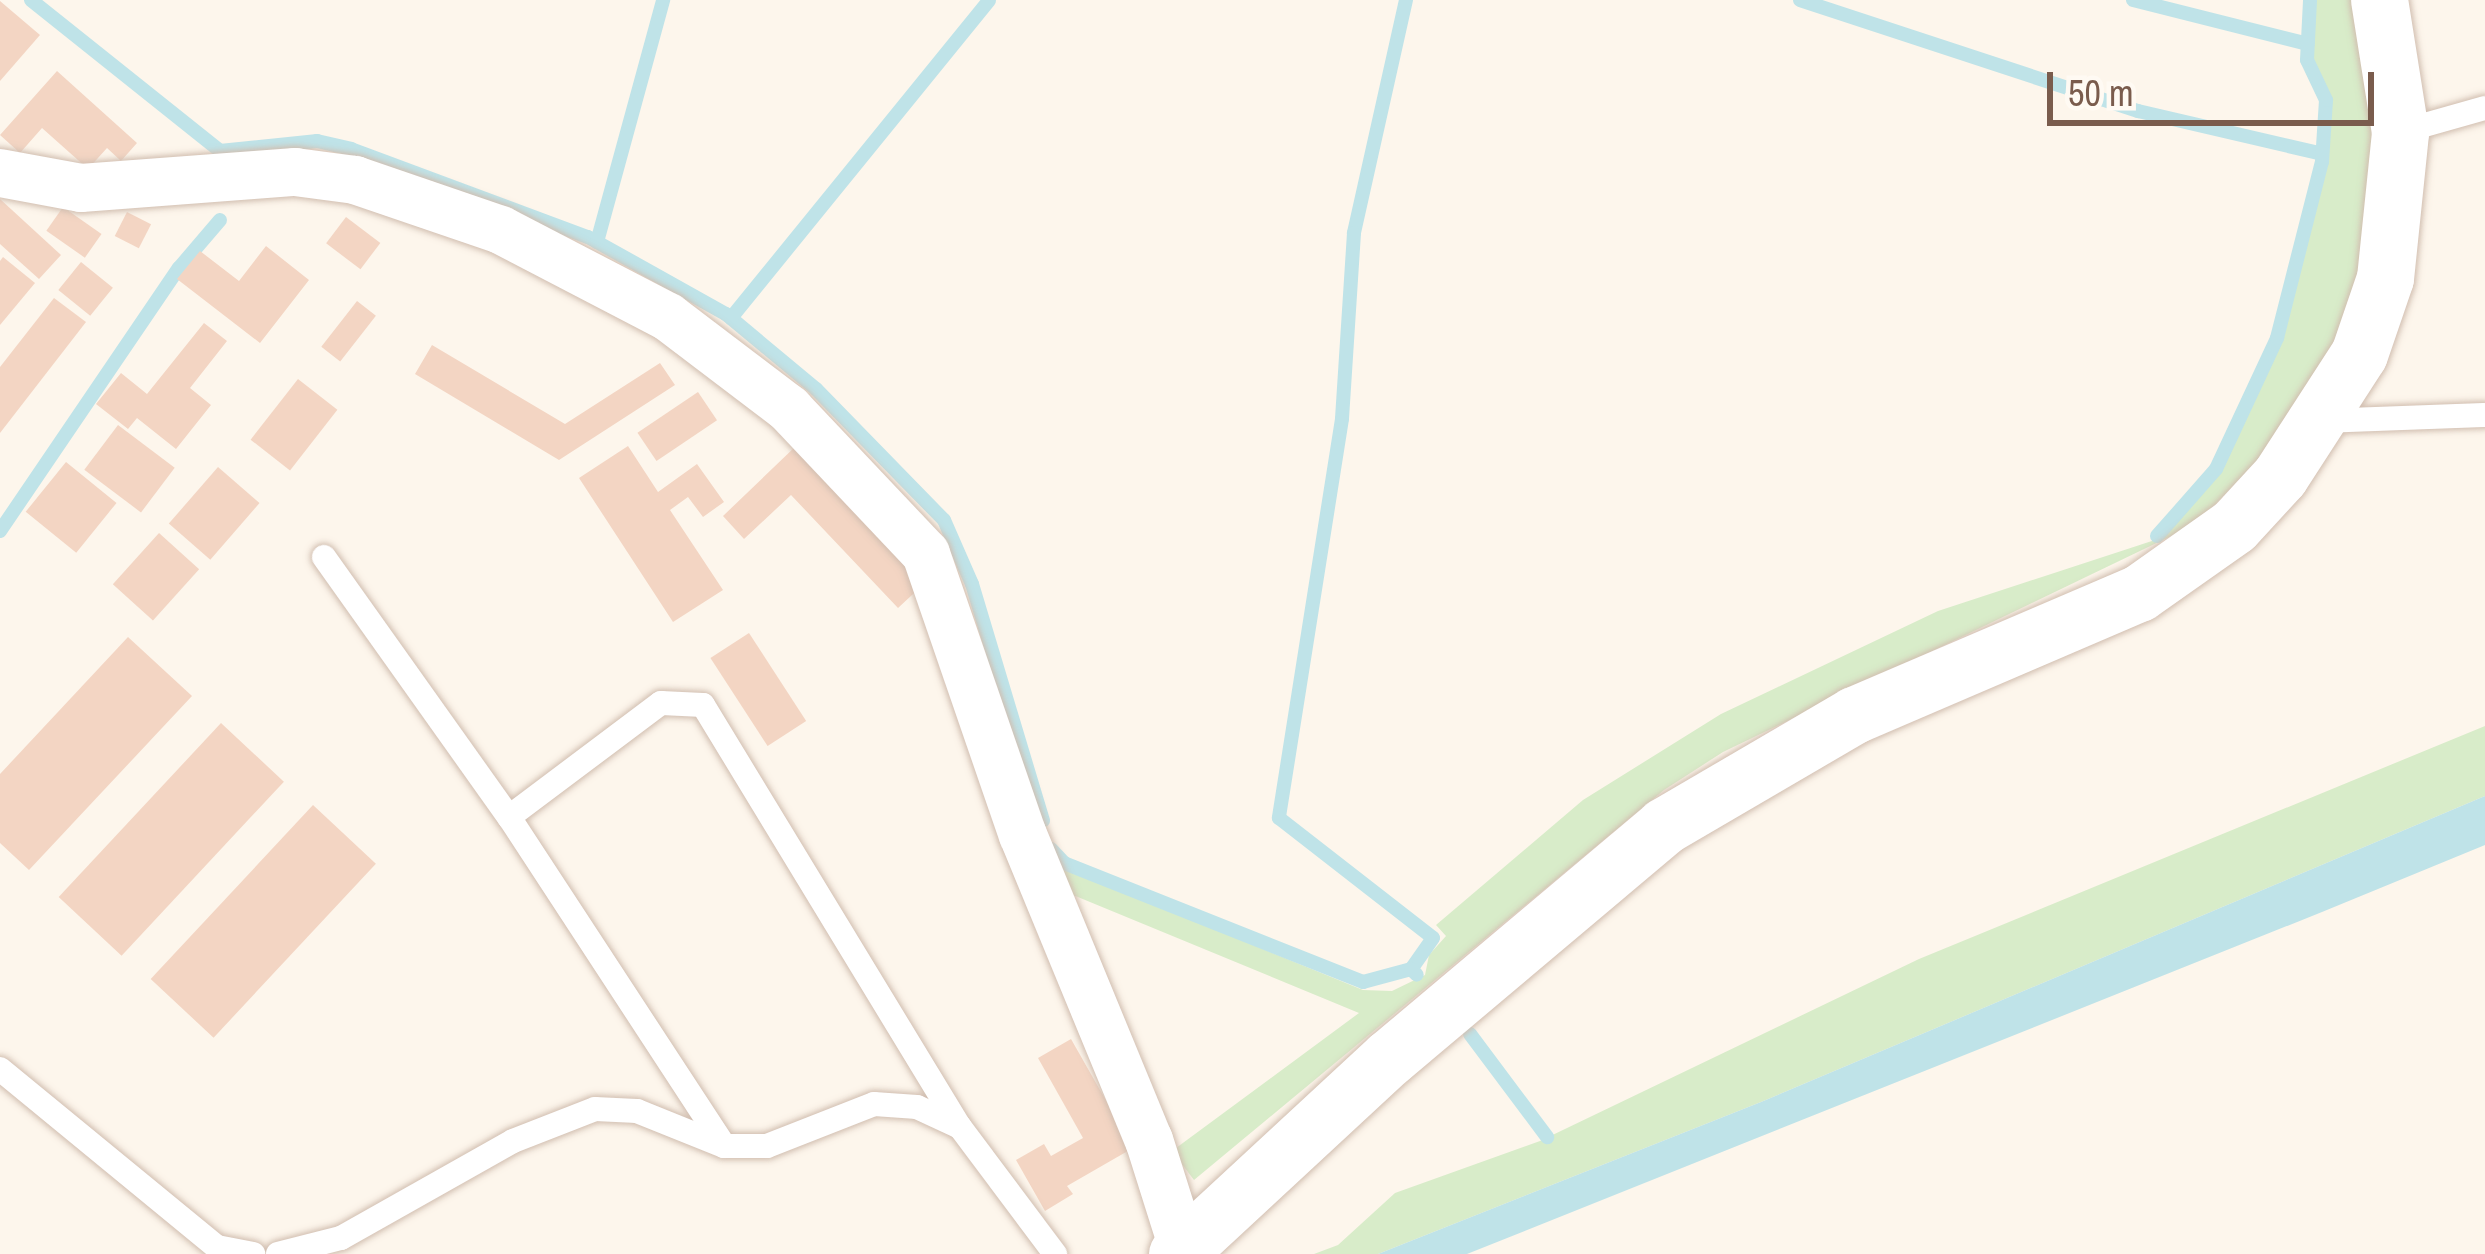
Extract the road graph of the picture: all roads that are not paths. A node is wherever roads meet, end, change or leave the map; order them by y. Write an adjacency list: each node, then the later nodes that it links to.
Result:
1 (2379, 0): 3 (street)
2 (2485, 108): 3 (lane)
3 (2400, 132): 6 (street)
4 (0, 173): 12 (street)
5 (2485, 415): 6 (lane)
6 (2317, 421): 12 (street)
7 (324, 557): 8 (lane)
8 (509, 817): 10 (lane); 11 (lane)
9 (0, 1069): 13 (lane)
10 (960, 1127): 11 (lane); 15 (lane)
11 (724, 1146): 14 (lane)
12 (1180, 1251)
13 (253, 1254)
14 (278, 1254)
15 (1054, 1254)

